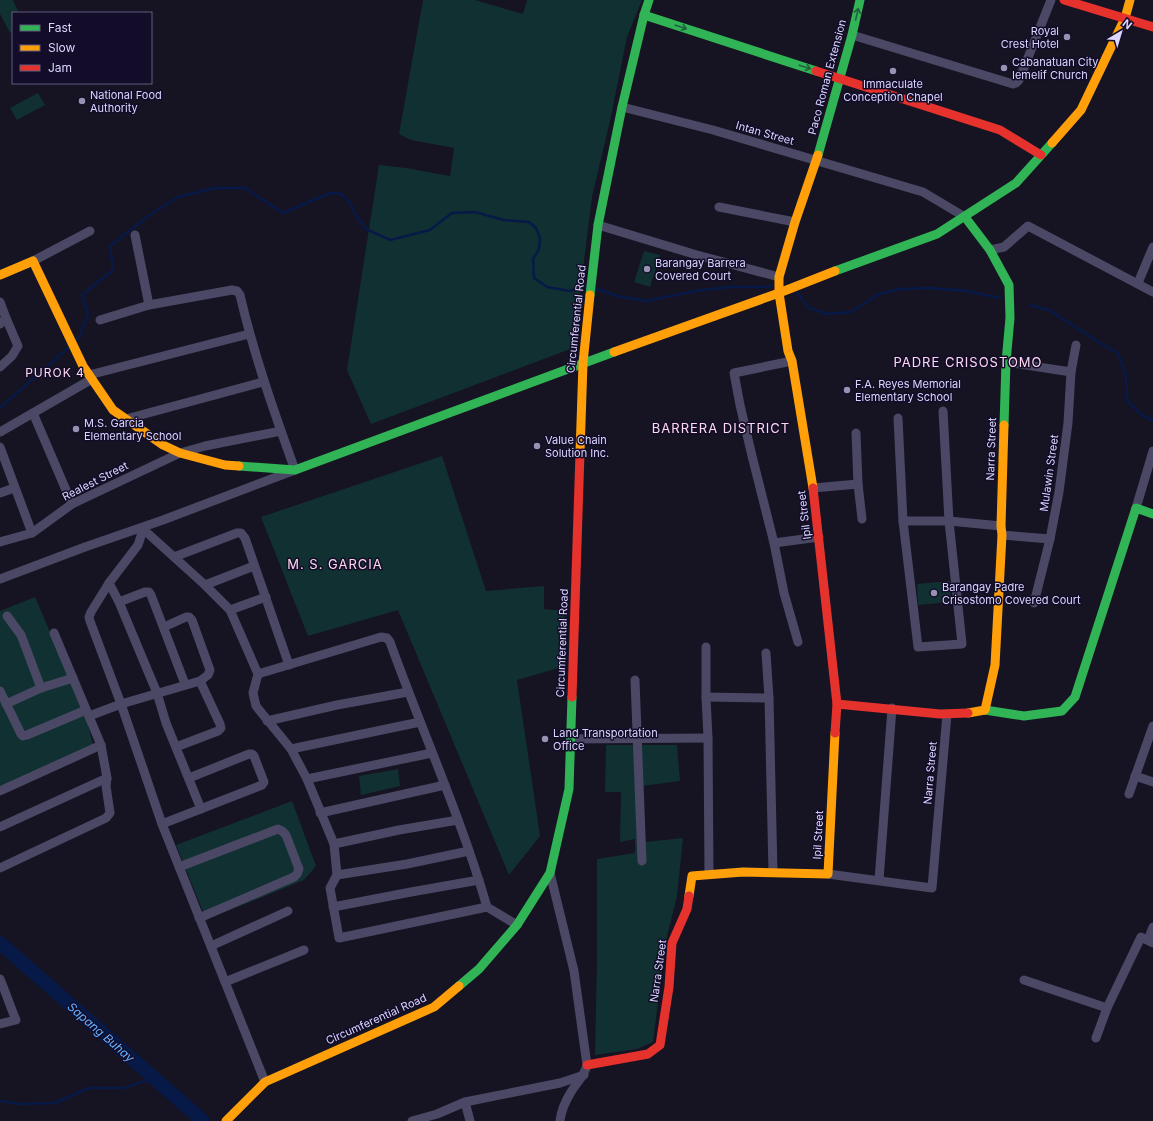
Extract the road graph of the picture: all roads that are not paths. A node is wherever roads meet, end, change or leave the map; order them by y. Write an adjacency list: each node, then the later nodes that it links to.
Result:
1 (649, 0): 6 (street, Circumferential Road)
2 (860, 0): 9 (street, Paco Roman Extension, one-way to 2)
3 (1051, 0): 9 (street)
4 (1064, 0): 7 (street)
5 (1130, 0): 7 (street)
6 (644, 15): 10 (street, one-way to 10); 11 (street, Circumferential Road)
7 (1125, 18): 8 (street); 12 (street)
8 (1153, 27)
9 (852, 35): 10 (street, Paco Roman Extension)
10 (840, 78): 12 (street); 13 (street, Paco Roman Extension)
11 (622, 107): 13 (street, Intan Street); 17 (street, Circumferential Road)
12 (1041, 155): 15 (street)
13 (817, 160): 15 (street, Intan Street); 16 (street, Ipil Street)
14 (719, 207): 16 (street)
15 (965, 217): 20 (street, Narra Street); 27 (street)
16 (795, 222): 24 (street, Ipil Street)
17 (598, 225): 24 (street); 36 (street, Circumferential Road)
18 (90, 232): 22 (street)
19 (135, 235): 29 (street)
20 (990, 250): 25 (street); 35 (street, Narra Street)
21 (1152, 252): 25 (street)
22 (33, 261): 23 (street); 39 (street)
23 (0, 276)
24 (779, 277): 27 (street, Ipil Street)
25 (1138, 283): 26 (street)
26 (1153, 292)
27 (779, 293): 34 (street, Ipil Street); 36 (street)
28 (0, 302): 31 (street)
29 (149, 305): 30 (street); 32 (street)
30 (100, 320)
31 (3, 321): 37 (street)
32 (249, 334): 39 (street); 40 (street)
33 (1076, 344): 38 (street, Mulawin Street)
34 (792, 361): 54 (street, Ipil Street); 68 (street)
35 (1006, 362): 38 (street); 63 (street, Narra Street)
36 (583, 363): 51 (street); 107 (street, Circumferential Road)
37 (0, 367)
38 (1071, 372): 66 (street, Mulawin Street)
39 (90, 377): 42 (street); 44 (street)
40 (263, 382): 44 (street); 45 (street)
41 (943, 411): 61 (street)
42 (33, 413): 46 (street); 56 (street)
43 (898, 418): 60 (street)
44 (126, 419): 50 (street)
45 (281, 431): 50 (street, Realest Street); 51 (street)
46 (0, 432)
47 (856, 433): 52 (street)
48 (0, 447): 53 (street)
49 (1153, 451): 57 (street)
50 (180, 453): 51 (street); 56 (street, Realest Street)
51 (295, 470): 62 (street)
52 (858, 484): 54 (street); 59 (street)
53 (14, 488): 55 (street); 64 (street)
54 (813, 488): 65 (street, Ipil Street)
55 (0, 493)
56 (72, 504): 64 (street, Realest Street)
57 (1136, 508): 58 (street); 100 (street)
58 (1153, 514)
59 (862, 519)
60 (903, 521): 61 (street); 61 (street)
61 (949, 522): 63 (street)
62 (143, 528): 69 (street); 71 (street); 72 (street)
63 (1001, 530): 66 (street); 100 (street, Narra Street)
64 (32, 533): 67 (street, Realest Street)
65 (819, 537): 68 (street); 98 (street, Ipil Street)
66 (1050, 539): 76 (street, Mulawin Street)
67 (0, 542)
68 (774, 543): 81 (street)
69 (174, 557): 70 (street); 73 (street)
70 (254, 566): 73 (street); 74 (street)
71 (0, 579)
72 (109, 583): 75 (street); 97 (street)
73 (205, 585): 77 (street)
74 (266, 597): 77 (street); 84 (street)
75 (119, 602): 79 (street); 93 (street)
76 (1034, 602)
77 (230, 610): 85 (street)
78 (7, 616): 90 (street)
79 (164, 627): 88 (street); 89 (street)
80 (54, 632): 86 (street)
81 (798, 642)
82 (706, 647): 94 (street)
83 (766, 653): 95 (street)
84 (289, 665): 85 (street); 92 (street)
85 (258, 674): 103 (street)
86 (73, 678): 90 (street); 101 (street)
87 (635, 680): 108 (street)
88 (200, 681): 89 (street); 110 (street)
89 (185, 684): 93 (street)
90 (41, 688): 96 (street)
91 (0, 691): 96 (street)
92 (408, 692): 103 (street); 104 (street)
93 (157, 693): 97 (street); 110 (street)
94 (706, 697): 95 (street); 106 (street)
95 (769, 698): 131 (street)
96 (6, 704): 101 (street)
97 (120, 704): 101 (street); 124 (street)
98 (837, 704): 99 (street); 134 (street, Ipil Street)
99 (892, 708): 102 (street); 137 (street)
100 (985, 710): 102 (street)
101 (88, 713): 109 (street)
102 (947, 714): 137 (street, Narra Street)
103 (267, 721): 111 (street)
104 (420, 722): 111 (street); 112 (street)
105 (1153, 726): 113 (street)
106 (708, 738): 108 (street); 133 (street)
107 (571, 739): 108 (street); 132 (street, Circumferential Road)
108 (637, 739): 128 (street)
109 (101, 745): 114 (street); 119 (street)
110 (176, 747): 115 (street)
111 (291, 749): 116 (street)
112 (432, 753): 116 (street); 118 (street)
113 (1135, 776): 117 (street); 120 (street)
114 (107, 778): 125 (street); 130 (street)
115 (189, 778): 121 (street); 121 (street)
116 (307, 778): 122 (street)
117 (1153, 782)
118 (445, 785): 122 (street); 123 (street)
119 (1, 787)
120 (1129, 794)
121 (201, 809): 124 (street)
122 (320, 813): 126 (street)
123 (458, 820): 126 (street); 127 (street)
124 (162, 824): 129 (street)
125 (0, 827)
126 (334, 844): 135 (street)
127 (468, 851): 135 (street); 136 (street)
128 (642, 861)
129 (179, 866): 141 (street); 141 (street)
130 (0, 868)
131 (773, 872): 133 (street, Narra Street); 134 (street, Narra Street)
132 (550, 873): 142 (street, Circumferential Road); 153 (street)
133 (709, 874): 153 (street, Narra Street)
134 (828, 874): 137 (street, Narra Street)
135 (338, 876): 138 (street)
136 (479, 880): 138 (street); 139 (street)
137 (879, 880)
138 (333, 907): 139 (street)
139 (487, 907): 142 (street)
140 (288, 911): 145 (street)
141 (199, 918): 145 (street)
142 (517, 925): 155 (street, Circumferential Road)
143 (1153, 927): 144 (street)
144 (1150, 941): 150 (street)
145 (211, 946): 149 (street)
146 (304, 950): 149 (street)
147 (0, 979): 151 (street)
148 (1024, 980): 150 (street)
149 (225, 982): 155 (street)
150 (1107, 1008): 152 (street)
151 (0, 1024)
152 (1096, 1038)
153 (587, 1065): 154 (street)
154 (584, 1075): 156 (street); 161 (street)
155 (265, 1082): 158 (street, Circumferential Road)
156 (465, 1102): 157 (street); 160 (street)
157 (438, 1118): 159 (street)
158 (228, 1119)
159 (412, 1121)
160 (470, 1121)
161 (560, 1121)

